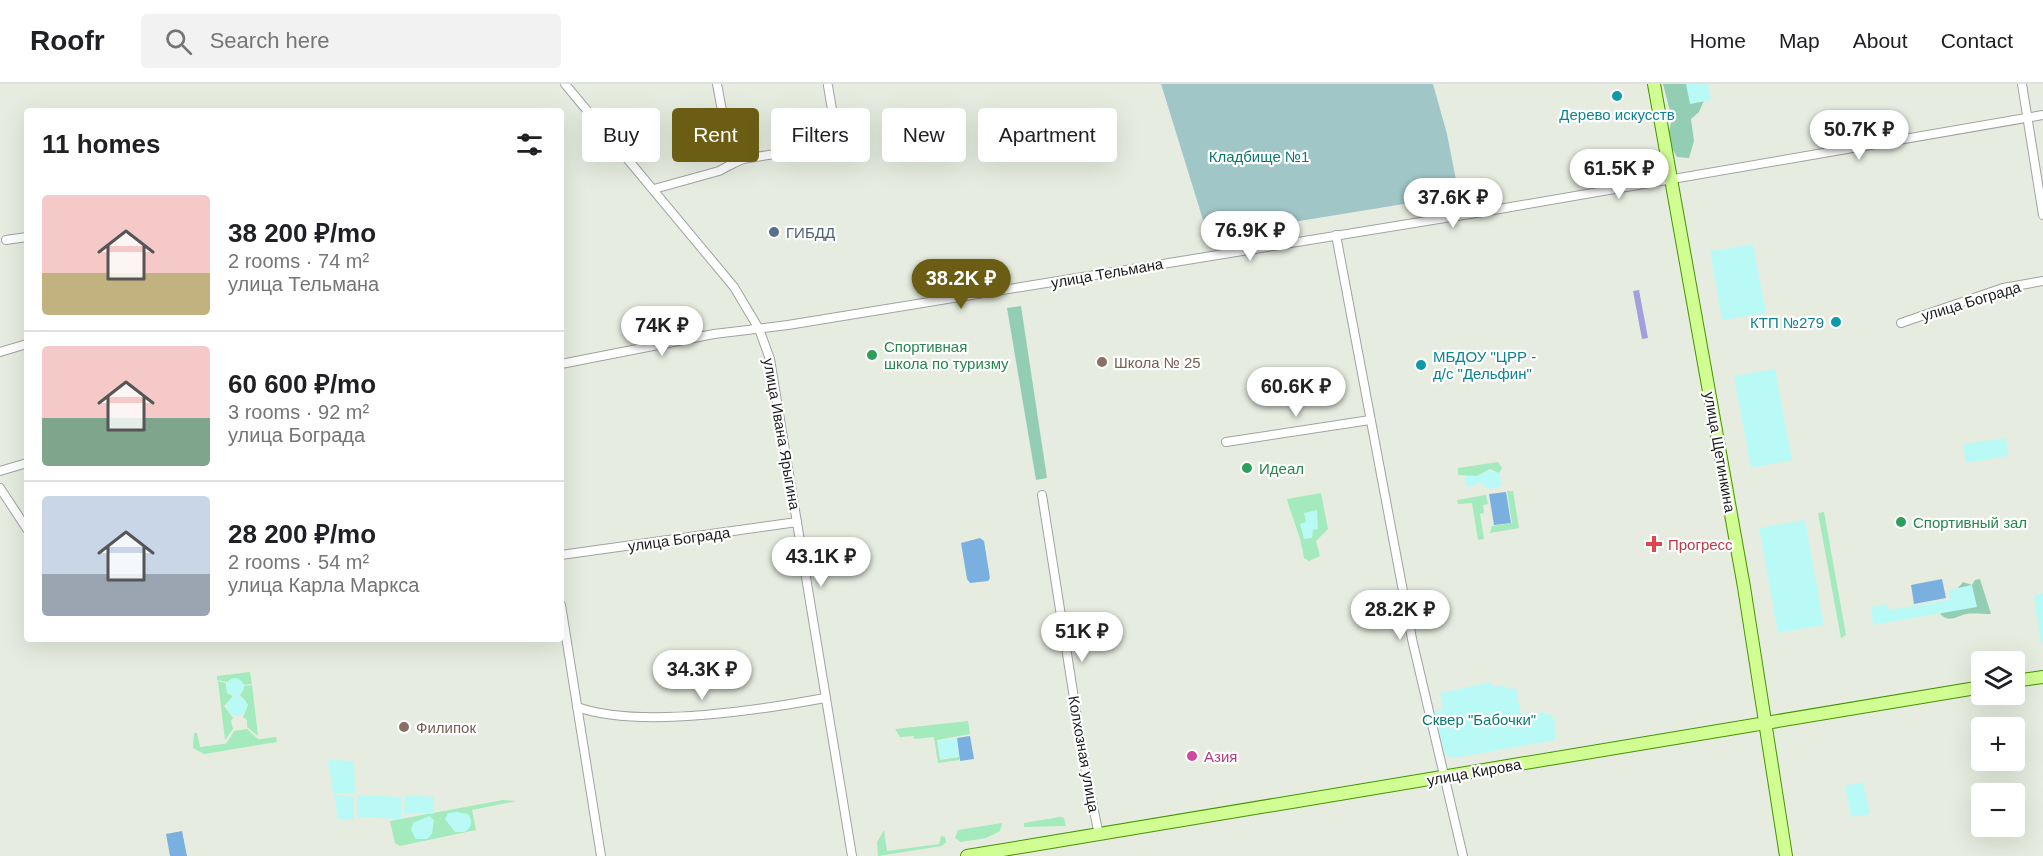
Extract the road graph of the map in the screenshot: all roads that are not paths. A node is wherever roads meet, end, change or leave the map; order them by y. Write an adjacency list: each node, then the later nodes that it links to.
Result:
1 (565, 84): 10 (street, улица Ивана Ярыгина)
2 (717, 84): 8 (street)
3 (1654, 84): 9 (main road, улица Щетинкина)
4 (2022, 84): 7 (street)
5 (828, 86): 8 (street)
6 (2043, 115): 7 (street, улица Тельмана)
7 (2027, 118): 9 (street, улица Тельмана); 11 (street)
8 (732, 164): 10 (street)
9 (1670, 179): 12 (street, улица Тельмана); 36 (main road, улица Щетинкина)
10 (654, 189): 17 (street, улица Ивана Ярыгина)
11 (2043, 215)
12 (1336, 235): 17 (street, улица Тельмана); 21 (street)
13 (24, 237): 14 (street)
14 (6, 240)
15 (2043, 281): 16 (street, улица Бограда)
16 (1900, 323)
17 (759, 329): 20 (street, улица Тельмана); 27 (street, улица Ивана Ярыгина)
18 (24, 345): 19 (street)
19 (0, 352)
20 (564, 363)
21 (1370, 420): 22 (street); 37 (street)
22 (1226, 442)
23 (24, 464): 24 (street)
24 (0, 471)
25 (0, 488): 28 (street)
26 (1042, 495): 38 (street, Колхозная улица)
27 (797, 522): 29 (street, улица Бограда); 34 (street, улица Ивана Ярыгина)
28 (24, 524)
29 (564, 555)
30 (564, 624): 35 (street)
31 (2043, 677): 32 (main road)
32 (2025, 679)
33 (1971, 689): 36 (main road, улица Кирова)
34 (825, 698): 35 (street); 40 (street, улица Ивана Ярыгина)
35 (577, 707): 39 (street)
36 (1766, 723): 37 (main road, улица Кирова); 43 (main road, улица Щетинкина)
37 (1445, 777): 38 (main road, улица Кирова); 42 (street)
38 (1099, 835): 41 (main road, улица Кирова)
39 (601, 856)
40 (852, 856)
41 (967, 856)
42 (1463, 856)
43 (1786, 856)

